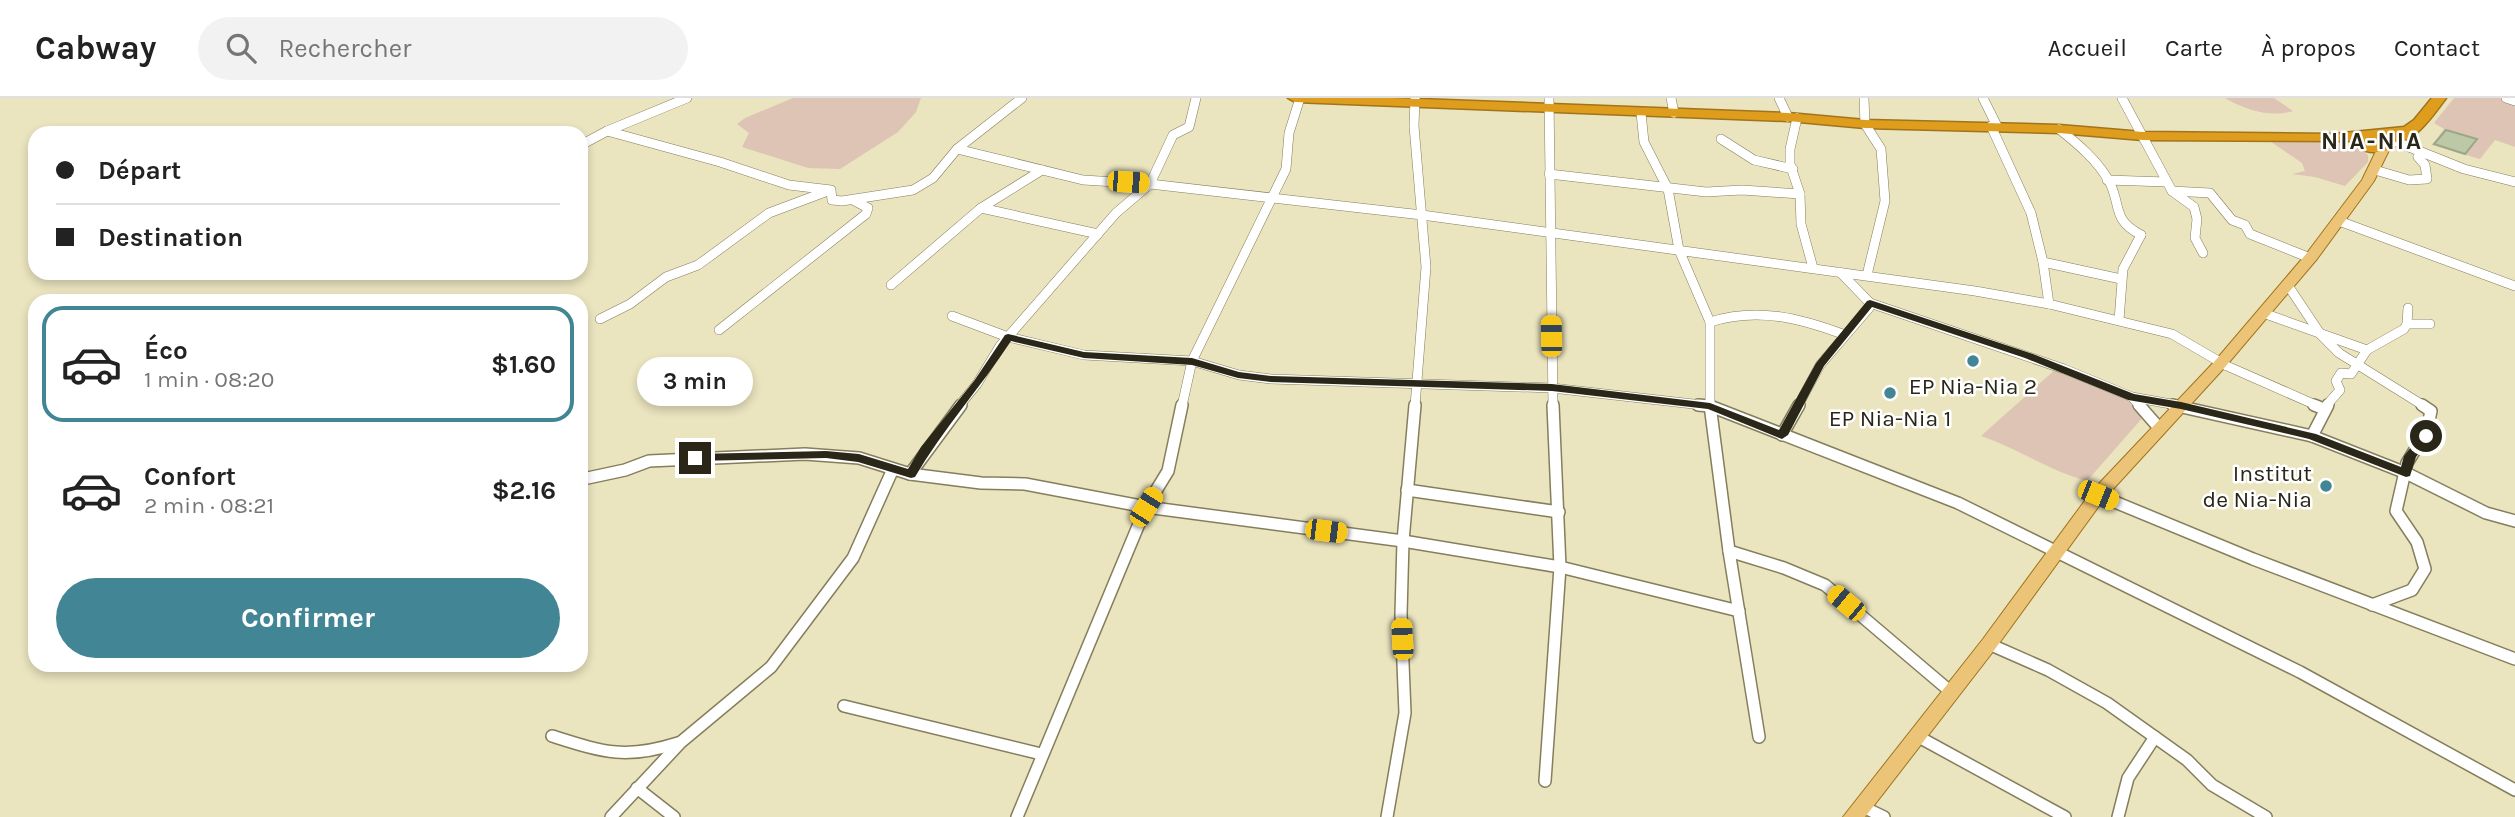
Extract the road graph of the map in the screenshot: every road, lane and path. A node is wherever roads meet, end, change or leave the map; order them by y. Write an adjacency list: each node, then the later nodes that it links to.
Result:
1 (687, 98): 22 (street)
2 (1022, 98): 28 (street)
3 (1196, 98): 35 (street)
4 (1295, 98): 5 (highway)
5 (1300, 98): 13 (highway); 41 (street)
6 (1671, 98): 17 (street)
7 (1779, 98): 18 (street)
8 (1864, 98): 19 (street)
9 (1983, 98): 20 (street)
10 (2122, 98): 24 (street)
11 (2439, 98): 23 (highway)
12 (2506, 98): 14 (street)
13 (1415, 101): 15 (highway); 43 (street)
14 (2515, 101)
15 (1549, 103): 16 (highway); 32 (street)
16 (1641, 113): 17 (highway); 37 (street)
17 (1674, 113): 18 (highway)
18 (1792, 118): 19 (highway); 30 (street)
19 (1865, 124): 20 (highway); 53 (street)
20 (1994, 126): 21 (highway); 50 (street)
21 (2059, 129): 24 (highway); 33 (street)
22 (607, 131): 26 (street); 38 (street)
23 (2406, 131): 27 (highway); 27 (highway)
24 (2143, 136): 27 (highway); 36 (street)
25 (1721, 139): 30 (street)
26 (588, 141)
27 (2374, 147): 29 (street); 29 (street); 44 (main road)
28 (957, 149): 31 (street); 40 (street)
29 (2422, 153): 34 (street)
30 (1793, 169): 39 (street)
31 (1042, 170): 35 (street); 42 (street)
32 (1549, 174): 37 (street); 45 (street)
33 (2107, 180): 36 (street); 54 (street)
34 (2515, 182)
35 (1150, 184): 41 (street); 46 (street)
36 (2170, 187): 47 (street); 49 (street)
37 (1668, 189): 39 (street); 48 (street)
38 (831, 190): 40 (street); 63 (street)
39 (1800, 194): 51 (street)
40 (853, 200): 68 (street)
41 (1272, 200): 43 (street); 73 (street)
42 (981, 208): 46 (street); 56 (street)
43 (1422, 215): 45 (street); 76 (street)
44 (2339, 221): 49 (main road); 57 (street)
45 (1549, 232): 48 (street); 77 (street)
46 (1098, 234): 71 (street)
47 (2190, 249)
48 (1679, 250): 51 (street); 65 (street)
49 (2310, 258): 55 (main road)
50 (2043, 262): 54 (street); 59 (street)
51 (1813, 268): 52 (street)
52 (1840, 272): 53 (street); 58 (street)
53 (1867, 275): 59 (street)
54 (2121, 279): 64 (street)
55 (2287, 284): 61 (main road); 69 (street)
56 (891, 285)
57 (2515, 286)
58 (1870, 303): 70 (street); 78 (street)
59 (2049, 304): 64 (street)
60 (2408, 308): 66 (street)
61 (2263, 313): 69 (street); 74 (main road)
62 (952, 316): 71 (street)
63 (600, 318)
64 (2119, 320): 74 (street)
65 (1710, 322): 70 (street); 79 (street)
66 (2407, 324): 67 (street); 72 (street)
67 (2430, 324)
68 (719, 330)
69 (2317, 331): 72 (street); 75 (street)
70 (1845, 335): 83 (street)
71 (1008, 337): 73 (street); 87 (street)
72 (2367, 350): 75 (street)
73 (1192, 361): 76 (street); 91 (street)
74 (2220, 365): 80 (main road); 81 (street)
75 (2356, 366): 81 (street); 86 (street)
76 (1418, 386): 77 (street); 89 (street)
77 (1552, 388): 79 (street); 92 (street)
78 (2132, 397): 80 (street); 82 (street)
79 (1710, 406): 83 (street); 95 (street)
80 (2181, 406): 82 (main road); 84 (street)
81 (2324, 409): 84 (street)
82 (2160, 429): 90 (main road)
83 (1782, 435): 96 (street)
84 (2312, 436): 86 (street)
85 (893, 468): 87 (street); 88 (street); 108 (street)
86 (2406, 473): 93 (street); 98 (street)
87 (911, 474): 91 (street)
88 (588, 478)
89 (1407, 490): 92 (street); 94 (street)
90 (2098, 495): 96 (main road); 98 (street)
91 (1146, 507): 94 (street); 109 (street)
92 (1559, 512): 97 (street)
93 (2515, 521)
94 (1402, 541): 97 (street); 117 (street)
95 (1729, 551): 99 (street); 102 (street)
96 (2058, 551): 100 (main road); 112 (street)
97 (1560, 567): 99 (street); 110 (street)
98 (2372, 605): 101 (street)
99 (1740, 611): 106 (street)
100 (1989, 645): 102 (main road); 107 (street)
101 (2515, 659)
102 (1951, 692): 105 (main road)
103 (844, 706): 109 (street)
104 (552, 736): 108 (street)
105 (1917, 736): 113 (main road); 119 (street)
106 (1759, 737)
107 (2155, 737): 120 (street); 121 (street)
108 (681, 742): 111 (street)
109 (1041, 754): 116 (street)
110 (1545, 780)
111 (637, 788): 114 (street); 115 (street)
112 (2515, 790)
113 (1857, 812): 118 (street)
114 (611, 817)
115 (674, 817)
116 (1017, 817)
117 (1387, 817)
118 (1884, 817)
119 (2065, 817)
120 (2118, 817)
121 (2266, 817)

